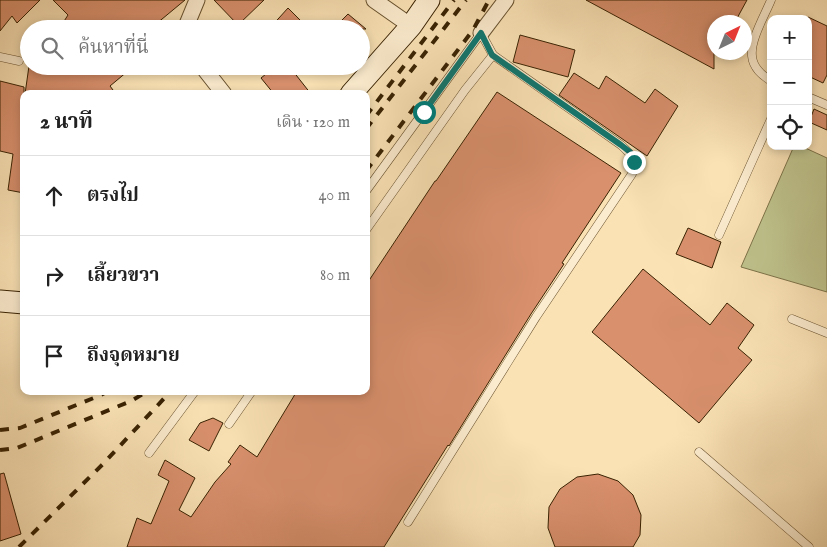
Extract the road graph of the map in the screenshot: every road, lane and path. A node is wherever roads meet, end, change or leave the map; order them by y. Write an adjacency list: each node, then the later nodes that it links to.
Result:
1 (197, 0): 6 (street)
2 (374, 0): 7 (street)
3 (429, 0): 7 (street)
4 (506, 0): 8 (street)
5 (771, 0): 15 (lane)
6 (188, 20)
7 (411, 26): 12 (street)
8 (481, 33): 9 (lane); 21 (lane)
9 (492, 55): 22 (lane); 33 (lane)
10 (0, 57): 11 (lane)
11 (19, 61)
12 (370, 73)
13 (209, 75): 16 (street)
14 (368, 75): 17 (street)
15 (767, 78)
16 (221, 90)
17 (355, 90)
18 (812, 99): 19 (lane)
19 (827, 105)
20 (767, 128): 23 (lane)
21 (370, 186)
22 (370, 224)
23 (719, 234)
24 (0, 301): 25 (street)
25 (20, 303)
26 (792, 319): 27 (lane)
27 (827, 333)
28 (192, 395): 32 (lane)
29 (249, 395): 30 (lane)
30 (229, 424)
31 (699, 452): 34 (lane)
32 (149, 453)
33 (408, 522)
34 (808, 547)

